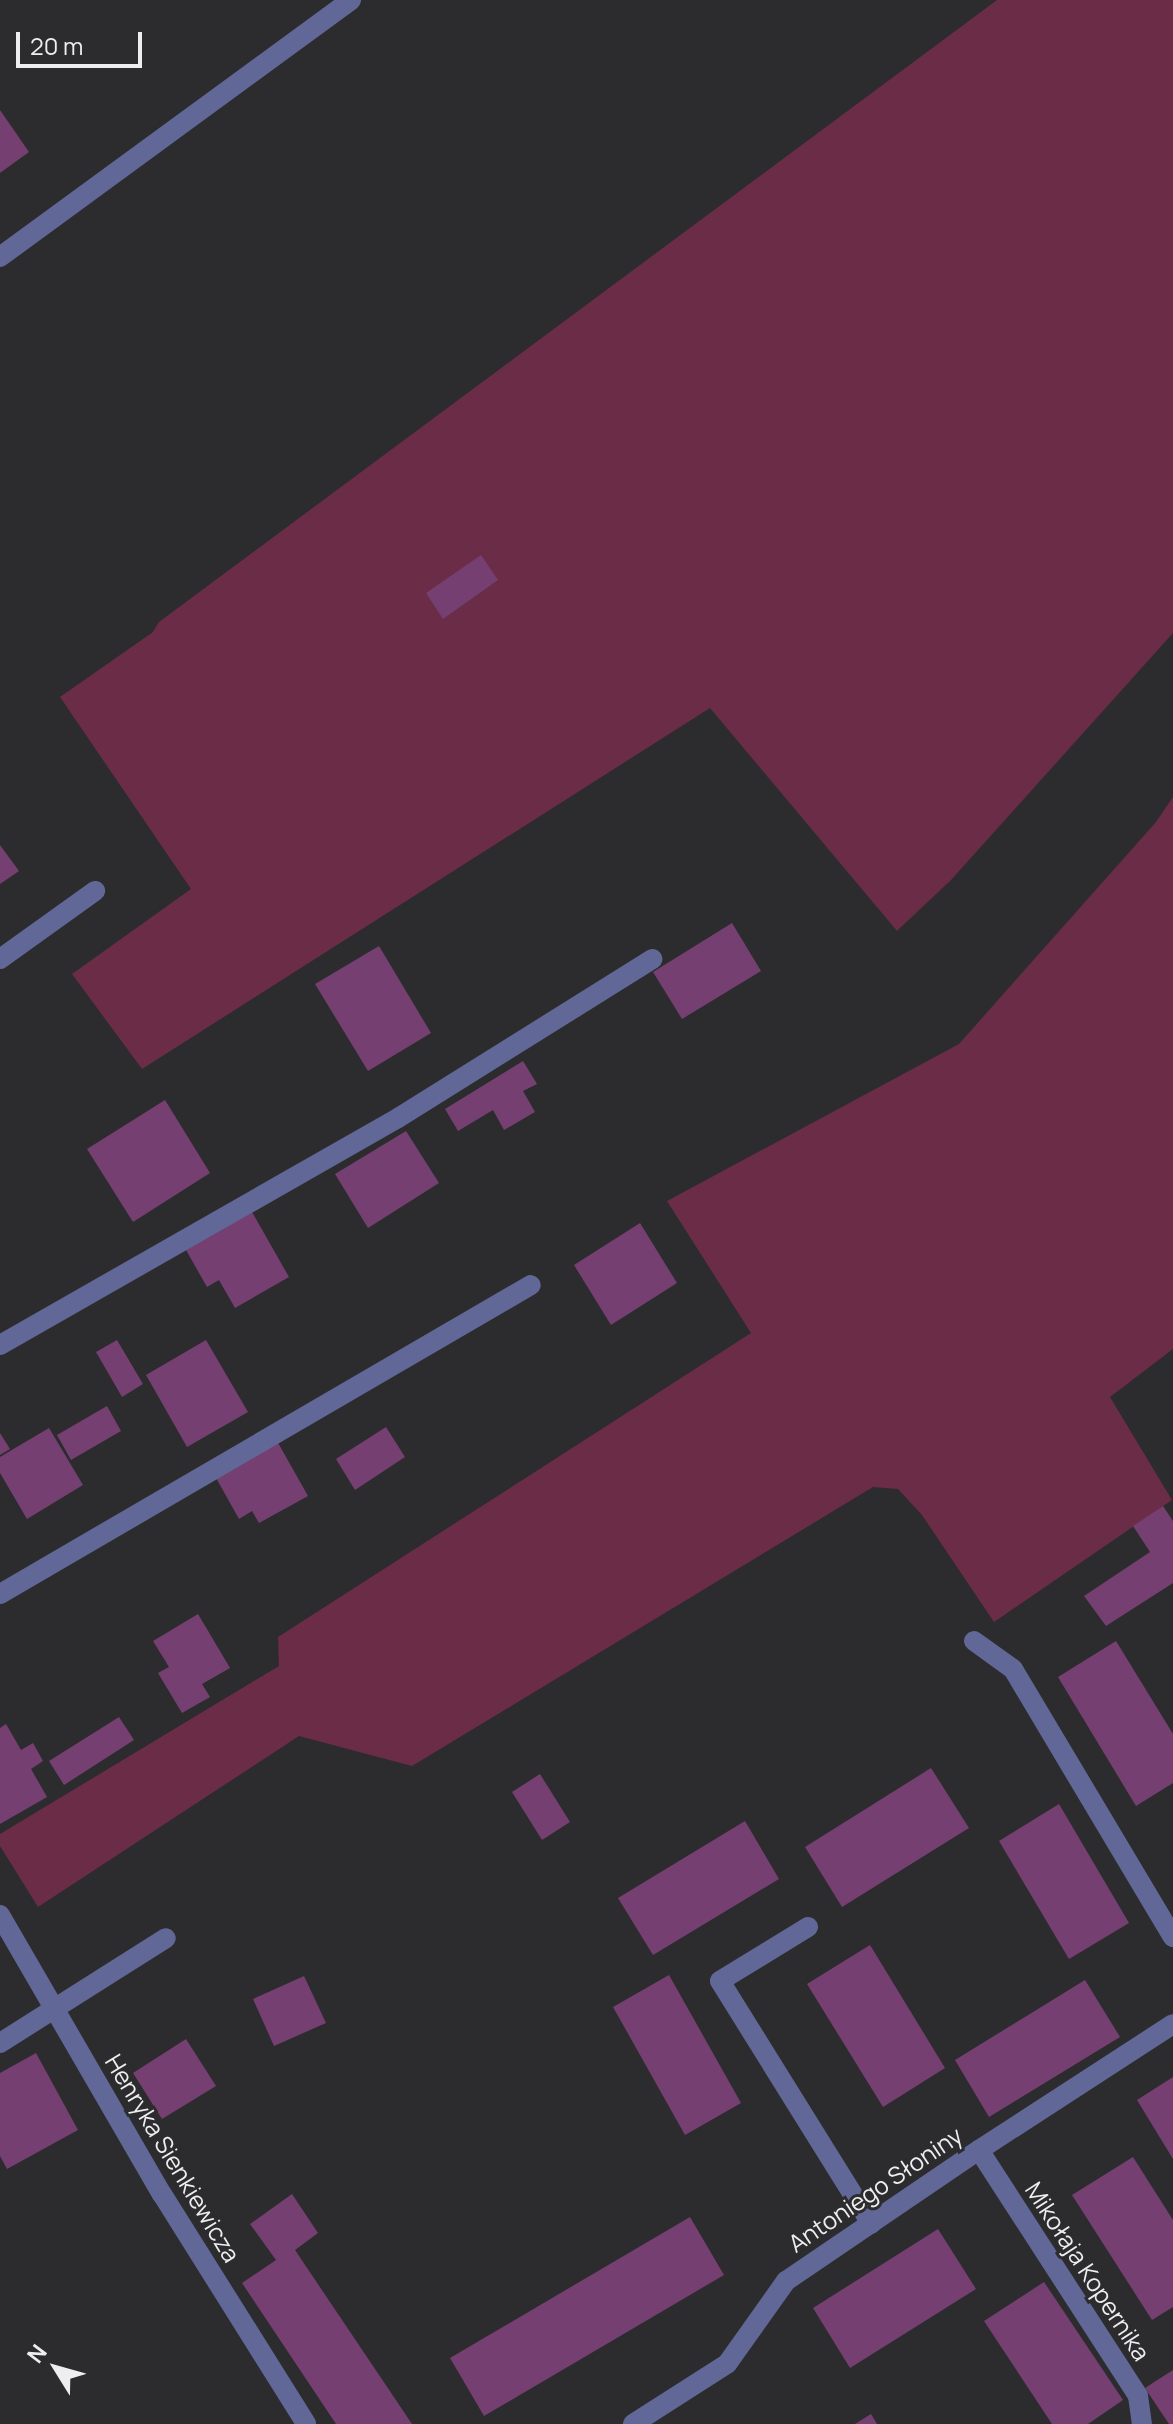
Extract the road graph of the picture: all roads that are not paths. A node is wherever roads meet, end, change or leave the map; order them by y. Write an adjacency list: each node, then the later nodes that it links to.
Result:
1 (351, 0): 2 (street)
2 (0, 257)
3 (95, 891): 4 (street)
4 (0, 959)
5 (652, 959): 7 (street)
6 (531, 1285): 8 (street)
7 (0, 1345)
8 (0, 1594)
9 (974, 1641): 12 (street)
10 (0, 1915): 14 (street, Henryka Sienkiewicza)
11 (808, 1927): 18 (street)
12 (1173, 1937)
13 (166, 1938): 14 (street)
14 (54, 2009): 16 (street); 19 (street, Henryka Sienkiewicza)
15 (1173, 2024): 17 (street, Antoniego Słoniny)
16 (0, 2043)
17 (979, 2150): 18 (street, Antoniego Słoniny); 21 (street, Mikołaja Kopernika)
18 (871, 2224): 20 (street, Antoniego Słoniny)
19 (306, 2424)
20 (633, 2424)
21 (1142, 2424)

